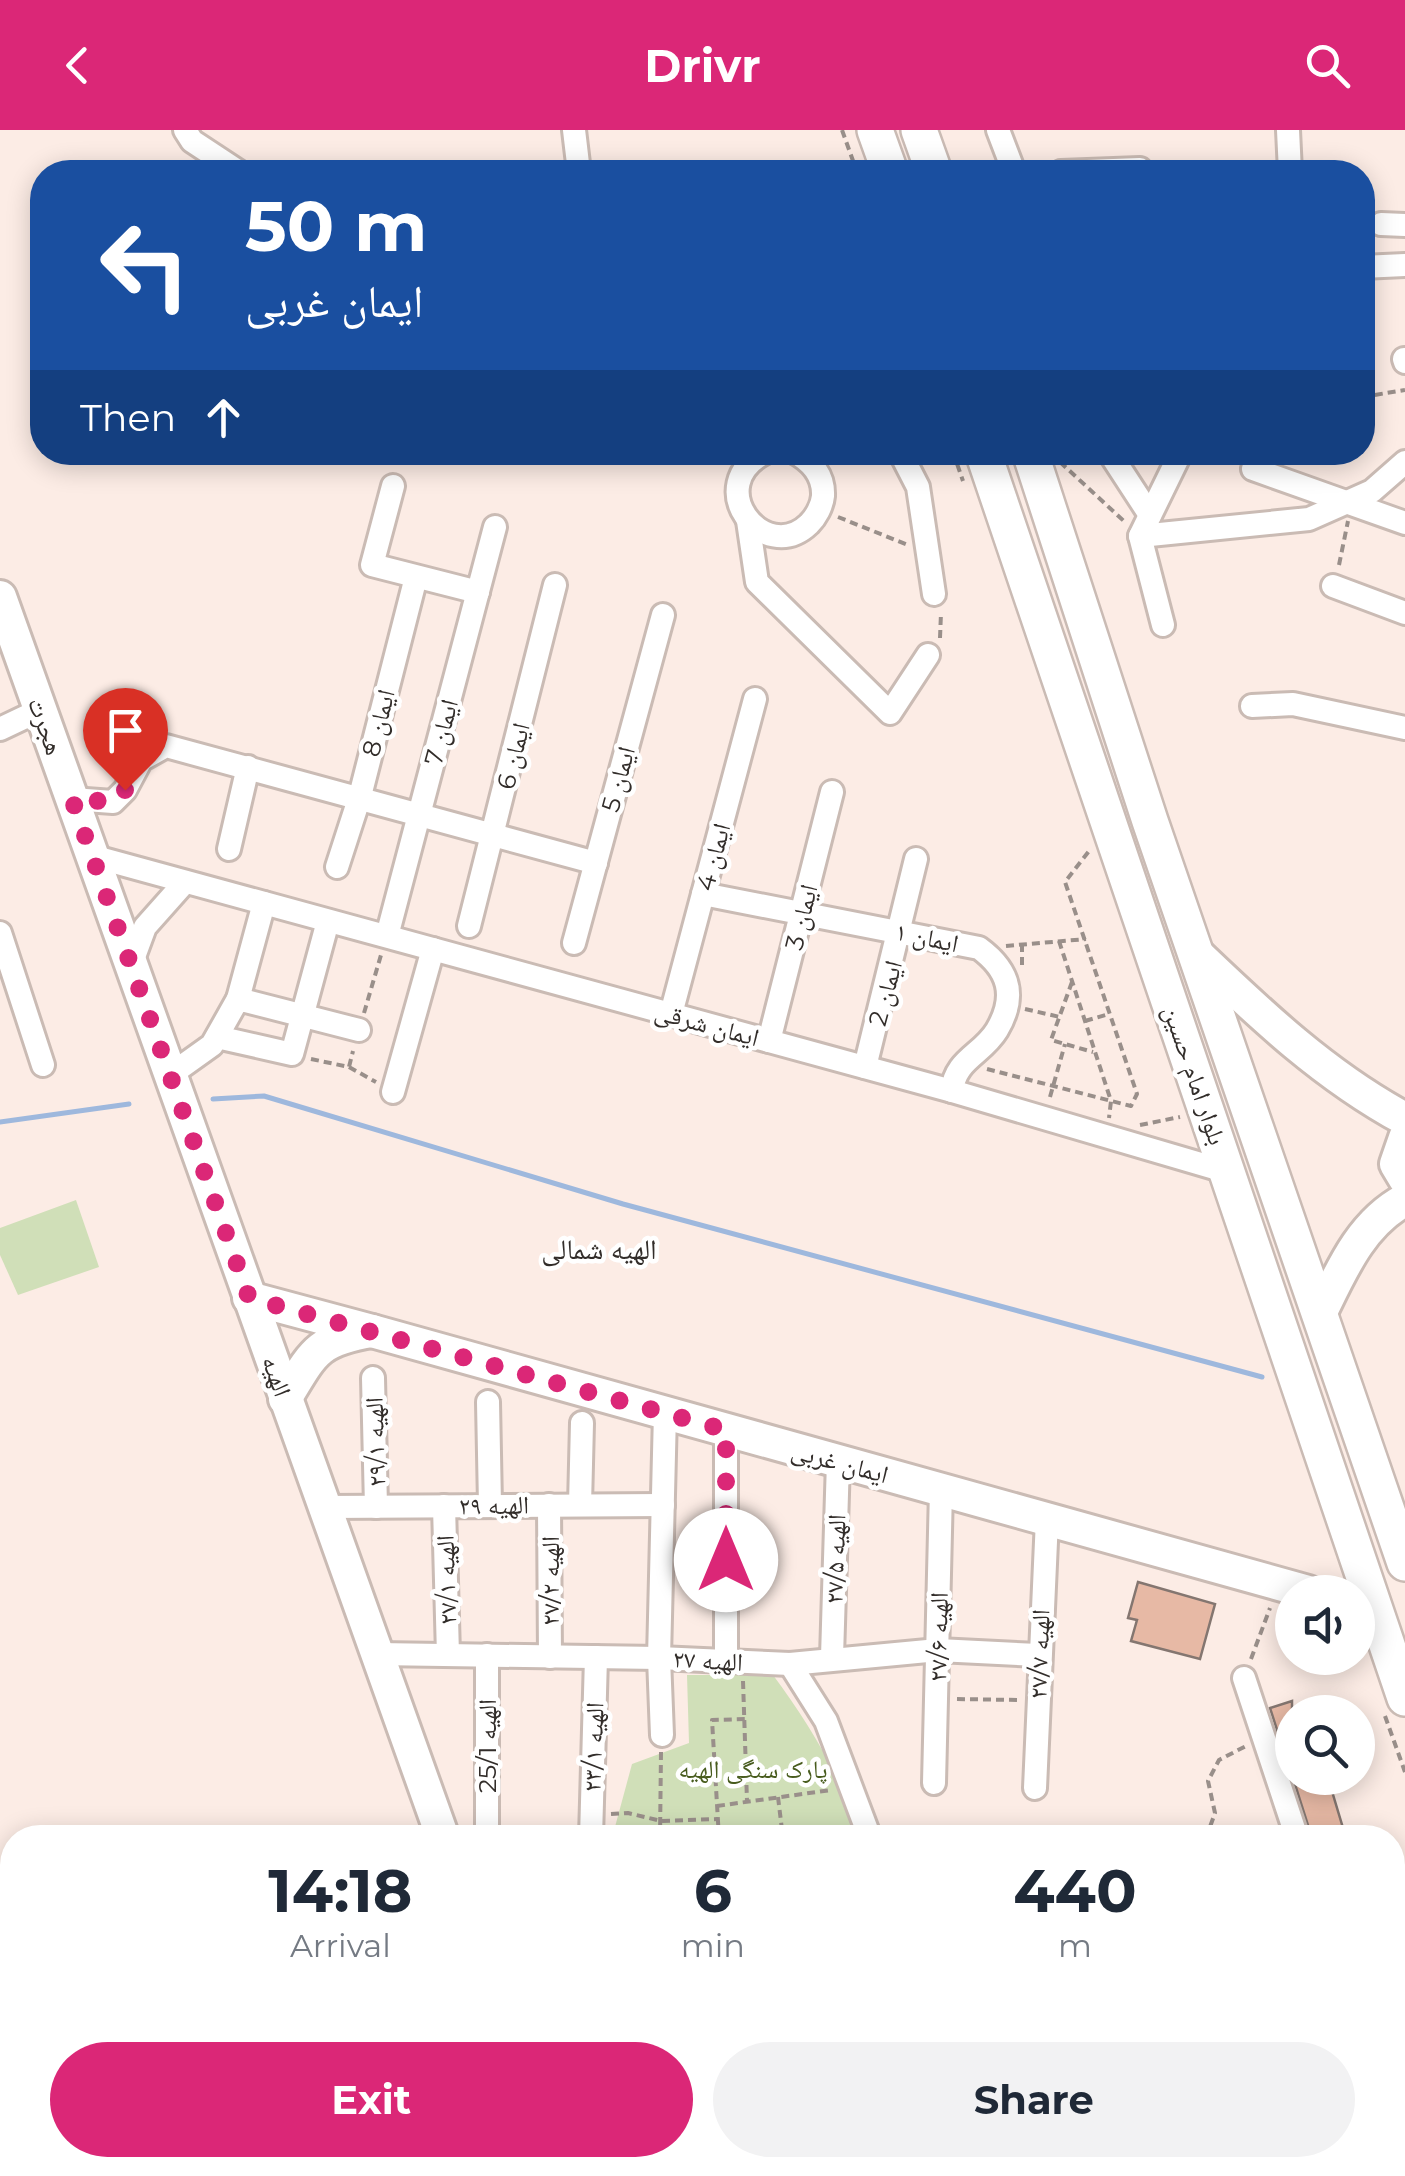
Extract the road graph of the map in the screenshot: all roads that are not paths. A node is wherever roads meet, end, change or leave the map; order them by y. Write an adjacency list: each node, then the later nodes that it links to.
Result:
1 (185, 130): 7 (street)
2 (574, 130): 8 (street)
3 (876, 130): 9 (main road)
4 (919, 130): 10 (main road)
5 (998, 130): 11 (street)
6 (1288, 130): 12 (street)
7 (221, 160)
8 (578, 160)
9 (886, 160)
10 (930, 160)
11 (1009, 160)
12 (1289, 160)
13 (1405, 265): 14 (street)
14 (1375, 266)
15 (1405, 462): 25 (street)
16 (750, 465): 26 (street)
17 (810, 465): 26 (street)
18 (907, 465): 34 (street)
19 (987, 465): 82 (main road, بلوار امام حسین)
20 (1043, 465): 67 (main road, بلوار امام حسین)
21 (1115, 465): 28 (street)
22 (1175, 465): 28 (street)
23 (1253, 470): 25 (street)
24 (393, 486): 30 (street)
25 (1349, 502): 27 (street); 28 (street)
26 (748, 521): 39 (street)
27 (1405, 523)
28 (1145, 526): 38 (street)
29 (495, 527): 33 (street, ایمان 7)
30 (416, 577): 33 (street); 47 (street, ایمان 8)
31 (555, 585): 50 (street, ایمان 6)
32 (1333, 586): 37 (street)
33 (478, 592): 49 (street, ایمان 7)
34 (934, 594)
35 (0, 596): 42 (main road, هجرت)
36 (663, 614): 54 (street, ایمان 5)
37 (1405, 614)
38 (1163, 626)
39 (928, 655)
40 (755, 699): 57 (street, ایمان 4)
41 (1252, 706): 43 (street)
42 (40, 710): 44 (street); 48 (main road, هجرت)
43 (1405, 728)
44 (0, 729)
45 (248, 768): 47 (street); 48 (street); 51 (street)
46 (832, 792): 59 (street, ایمان 3)
47 (360, 796): 49 (street); 55 (street, ایمان 8)
48 (72, 799): 52 (main road, هجرت)
49 (420, 812): 50 (street); 64 (street, ایمان 7)
50 (494, 833): 54 (street); 61 (street, ایمان 6)
51 (229, 849)
52 (92, 856): 56 (street, ایمان شرقی); 68 (main road, الهیه)
53 (916, 860): 62 (street, ایمان 2)
54 (596, 862): 65 (street, ایمان 5)
55 (337, 867)
56 (185, 882): 58 (street, ایمان شرقی); 68 (street)
57 (703, 894): 59 (street, ایمان ۱); 71 (street, ایمان 4)
58 (264, 903): 60 (street, ایمان شرقی); 69 (street)
59 (803, 910): 62 (street, ایمان ۱); 74 (street, ایمان 3)
60 (328, 921): 64 (street, ایمان شرقی); 70 (street)
61 (469, 926)
62 (900, 932): 76 (street, ایمان 2); 78 (street, ایمان ۱)
63 (0, 934): 75 (street)
64 (387, 936): 66 (street, ایمان شرقی)
65 (574, 943)
66 (432, 949): 71 (street, ایمان شرقی); 79 (street)
67 (1196, 953): 80 (main road); 86 (main road, بلوار امام حسین)
68 (131, 965): 77 (main road, الهیه)
69 (238, 1000): 70 (street); 73 (street)
70 (302, 1014): 72 (street); 73 (street)
71 (671, 1014): 74 (street, ایمان شرقی)
72 (359, 1030)
73 (217, 1037): 77 (street)
74 (768, 1041): 76 (street, ایمان شرقی)
75 (44, 1065)
76 (865, 1067): 78 (street, ایمان شرقی)
77 (170, 1075): 85 (main road, الهیه)
78 (952, 1091): 82 (street, ایمان شرقی)
79 (393, 1092)
80 (1405, 1120)
81 (1405, 1138): 83 (main road)
82 (1228, 1172): 105 (main road, بلوار امام حسین)
83 (1405, 1179)
84 (1405, 1200): 86 (main road)
85 (249, 1298): 87 (main road, ایمان غربی); 89 (main road, الهیه)
86 (1320, 1314): 104 (main road, بلوار امام حسین)
87 (372, 1331): 89 (main road); 91 (main road, ایمان غربی)
88 (373, 1378): 102 (street, الهیه ۲۹/۱)
89 (285, 1398): 101 (main road, الهیه)
90 (488, 1402): 100 (street)
91 (664, 1413): 93 (main road, ایمان غربی); 98 (street)
92 (582, 1423): 97 (street)
93 (726, 1430): 94 (main road, ایمان غربی); 117 (street)
94 (838, 1462): 95 (main road, ایمان غربی); 114 (street, الهیه ۲۷/۵)
95 (941, 1490): 103 (main road, ایمان غربی); 108 (street, الهیه ۲۷/۶)
96 (549, 1505): 97 (street, الهیه ۲۹); 100 (street, الهیه ۲۹); 112 (street, الهیه ۲۷/۲)
97 (580, 1505): 98 (street, الهیه ۲۹)
98 (664, 1505): 116 (street)
99 (444, 1506): 100 (street, الهیه ۲۹); 102 (street, الهیه ۲۹); 110 (street, الهیه ۲۷/۱)
100 (490, 1506)
101 (324, 1507): 102 (street, الهیه ۲۹); 109 (main road, الهیه)
102 (376, 1507)
103 (1046, 1520): 106 (main road, ایمان غربی); 113 (street, الهیه ۲۷/۷)
104 (1405, 1563)
105 (1355, 1575)
106 (1275, 1583)
107 (1375, 1630): 120 (main road, بلوار امام حسین)
108 (938, 1650): 113 (street, الهیه ۲۷); 114 (street, الهیه ۲۷); 122 (street, الهیه ۲۷/۶)
109 (377, 1654): 110 (street, الهیه ۲۷); 124 (main road, الهیه)
110 (448, 1654): 111 (street, الهیه ۲۷)
111 (487, 1655): 112 (street, الهیه ۲۷); 125 (street, الهیه 25/1)
112 (550, 1656): 115 (street, الهیه ۲۷)
113 (1038, 1656): 123 (street, الهیه ۲۷/۷)
114 (832, 1657): 118 (street, الهیه ۲۷)
115 (596, 1658): 116 (street, الهیه ۲۷); 126 (street, الهیه ۲۳/۱)
116 (659, 1658): 117 (street, الهیه ۲۷); 121 (street)
117 (726, 1661): 118 (street, الهیه ۲۷)
118 (790, 1664): 127 (street)
119 (1244, 1678): 128 (street)
120 (1405, 1698)
121 (662, 1735)
122 (934, 1783)
123 (1035, 1788)
124 (438, 1825)
125 (488, 1825)
126 (591, 1825)
127 (865, 1825)
128 (1293, 1825)

